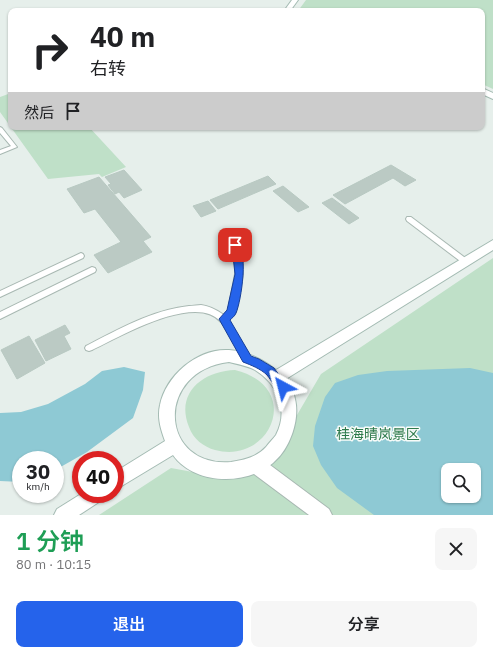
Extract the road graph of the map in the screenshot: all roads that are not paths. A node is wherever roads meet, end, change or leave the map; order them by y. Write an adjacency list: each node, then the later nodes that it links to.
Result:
1 (0, 129): 2 (lane)
2 (0, 152)
3 (409, 219): 7 (lane)
4 (493, 244): 7 (street)
5 (235, 245): 11 (lane)
6 (81, 256): 9 (lane)
7 (466, 262): 14 (street)
8 (92, 270): 10 (lane)
9 (0, 294)
10 (0, 316)
11 (224, 319): 12 (lane); 13 (lane)
12 (89, 348)
13 (247, 359): 14 (street); 15 (street)
14 (277, 377): 16 (street)
15 (174, 445): 16 (street); 17 (street)
16 (256, 465): 20 (street)
17 (124, 476)
18 (82, 503): 19 (street)
19 (63, 515)
20 (322, 515)

